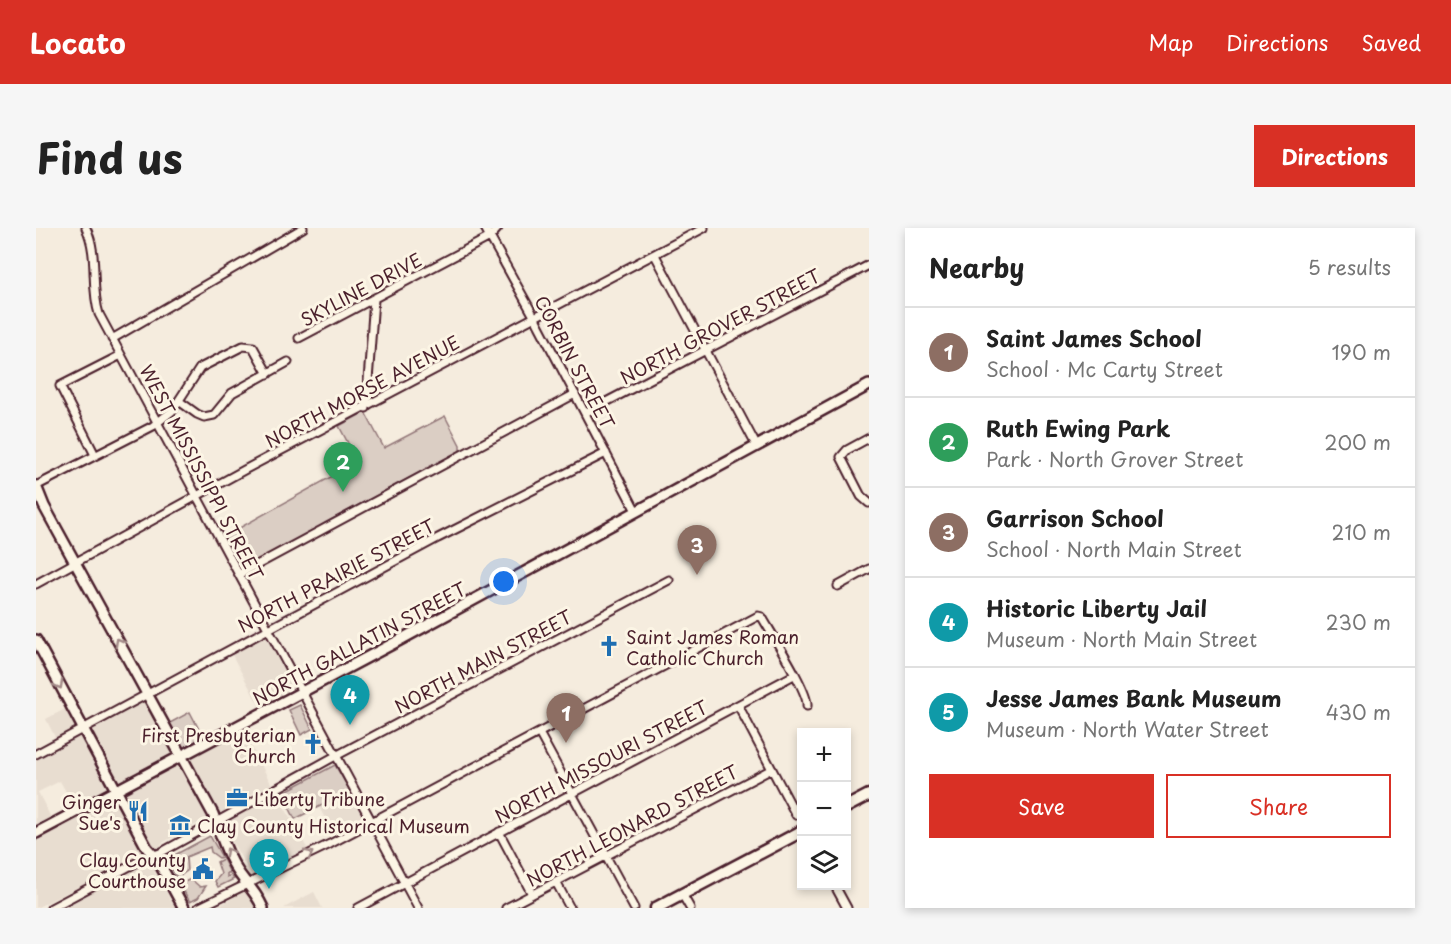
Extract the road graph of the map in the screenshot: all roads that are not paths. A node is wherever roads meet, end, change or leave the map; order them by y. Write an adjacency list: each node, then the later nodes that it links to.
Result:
1 (86, 228): 12 (street, WEST MISSISSIPPI STREET)
2 (303, 228): 12 (street)
3 (484, 228): 6 (street, CORBIN STREET)
4 (498, 228): 6 (street, SKYLINE DRIVE)
5 (704, 228): 7 (street, NORTH MORSE AVENUE)
6 (490, 237): 9 (street, SKYLINE DRIVE); 10 (street, CORBIN STREET)
7 (655, 255): 10 (street, NORTH MORSE AVENUE); 13 (street)
8 (869, 265): 13 (street, NORTH GROVER STREET)
9 (374, 298): 11 (street, SKYLINE DRIVE); 20 (street)
10 (535, 318): 18 (street, CORBIN STREET); 20 (street, NORTH MORSE AVENUE)
11 (299, 338)
12 (112, 339): 14 (street, WEST MISSISSIPPI STREET)
13 (705, 350): 21 (street, NORTH GROVER STREET); 24 (street)
14 (121, 355): 22 (street, WEST MISSISSIPPI STREET); 26 (street)
15 (288, 362): 16 (street)
16 (268, 374): 19 (street); 19 (street)
17 (869, 385): 24 (street, NORTH GALLATIN STREET)
18 (575, 394): 21 (street, CORBIN STREET); 33 (street)
19 (179, 401): 22 (street)
20 (366, 408): 28 (street, NORTH MORSE AVENUE)
21 (585, 413): 25 (street, CORBIN STREET)
22 (158, 423): 26 (street); 28 (street, WEST MISSISSIPPI STREET)
23 (869, 438): 29 (street)
24 (756, 445): 30 (street, NORTH GALLATIN STREET)
25 (606, 453): 30 (street, CORBIN STREET); 37 (street, NORTH PRAIRIE STREET)
26 (95, 455): 27 (street)
27 (36, 486): 31 (street)
28 (197, 496): 31 (street, NORTH MORSE AVENUE); 33 (street, WEST MISSISSIPPI STREET)
29 (869, 503)
30 (636, 511): 40 (street, NORTH GALLATIN STREET)
31 (75, 562): 35 (street, NORTH MORSE AVENUE); 41 (street, one-way to 31)
32 (869, 569): 36 (street)
33 (240, 574): 37 (street, WEST MISSISSIPPI STREET)
34 (669, 580): 47 (street, NORTH MAIN STREET)
35 (36, 584)
36 (838, 586)
37 (269, 628): 40 (street, WEST MISSISSIPPI STREET); 41 (street, NORTH PRAIRIE STREET)
38 (36, 640): 44 (street, one-way to 44)
39 (794, 675): 42 (street, NORTH MISSOURI STREET); 43 (street); 45 (street)
40 (303, 692): 47 (street, WEST MISSISSIPPI STREET); 48 (street, NORTH GALLATIN STREET)
41 (147, 694): 44 (street, NORTH PRAIRIE STREET); 48 (street)
42 (738, 705): 49 (street); 51 (street, NORTH MISSOURI STREET)
43 (807, 706)
44 (83, 729): 46 (street, NORTH PRAIRIE STREET); 50 (street)
45 (539, 733): 51 (street); 56 (street)
46 (36, 754)
47 (336, 755): 55 (street, NORTH MAIN STREET); 56 (street, WEST MISSISSIPPI STREET)
48 (180, 756): 50 (street, NORTH GALLATIN STREET); 55 (street)
49 (772, 769): 54 (street); 61 (street, NORTH LEONARD STREET)
50 (116, 790): 58 (street, NORTH GALLATIN STREET); 60 (street)
51 (572, 794): 57 (street, NORTH MISSOURI STREET); 61 (street)
52 (869, 795): 53 (main road)
53 (851, 804)
54 (796, 815)
55 (215, 821): 60 (street, NORTH MAIN STREET); 64 (street, one-way to 55)
56 (371, 822): 63 (street, WEST MISSISSIPPI STREET); 64 (street, one-way to 56)
57 (499, 832): 63 (street, NORTH MISSOURI STREET); 66 (street)
58 (36, 833)
59 (797, 833): 67 (main road)
60 (153, 854): 68 (street, NORTH MAIN STREET); 69 (street)
61 (606, 856): 62 (street, NORTH LEONARD STREET); 76 (street)
62 (556, 882): 66 (street, NORTH LEONARD STREET); 75 (street)
63 (404, 883): 72 (street, NORTH MISSOURI STREET); 73 (street, WEST MISSISSIPPI STREET)
64 (249, 884): 70 (street); 71 (street)
65 (838, 890): 79 (street)
66 (532, 894): 74 (street, NORTH LEONARD STREET)
67 (682, 894): 77 (main road); 78 (street)
68 (51, 908)
69 (184, 908)
70 (198, 908)
71 (263, 908)
72 (358, 908)
73 (418, 908)
74 (506, 908)
75 (570, 908)
76 (634, 908)
77 (656, 908)
78 (690, 908)
79 (847, 908)

